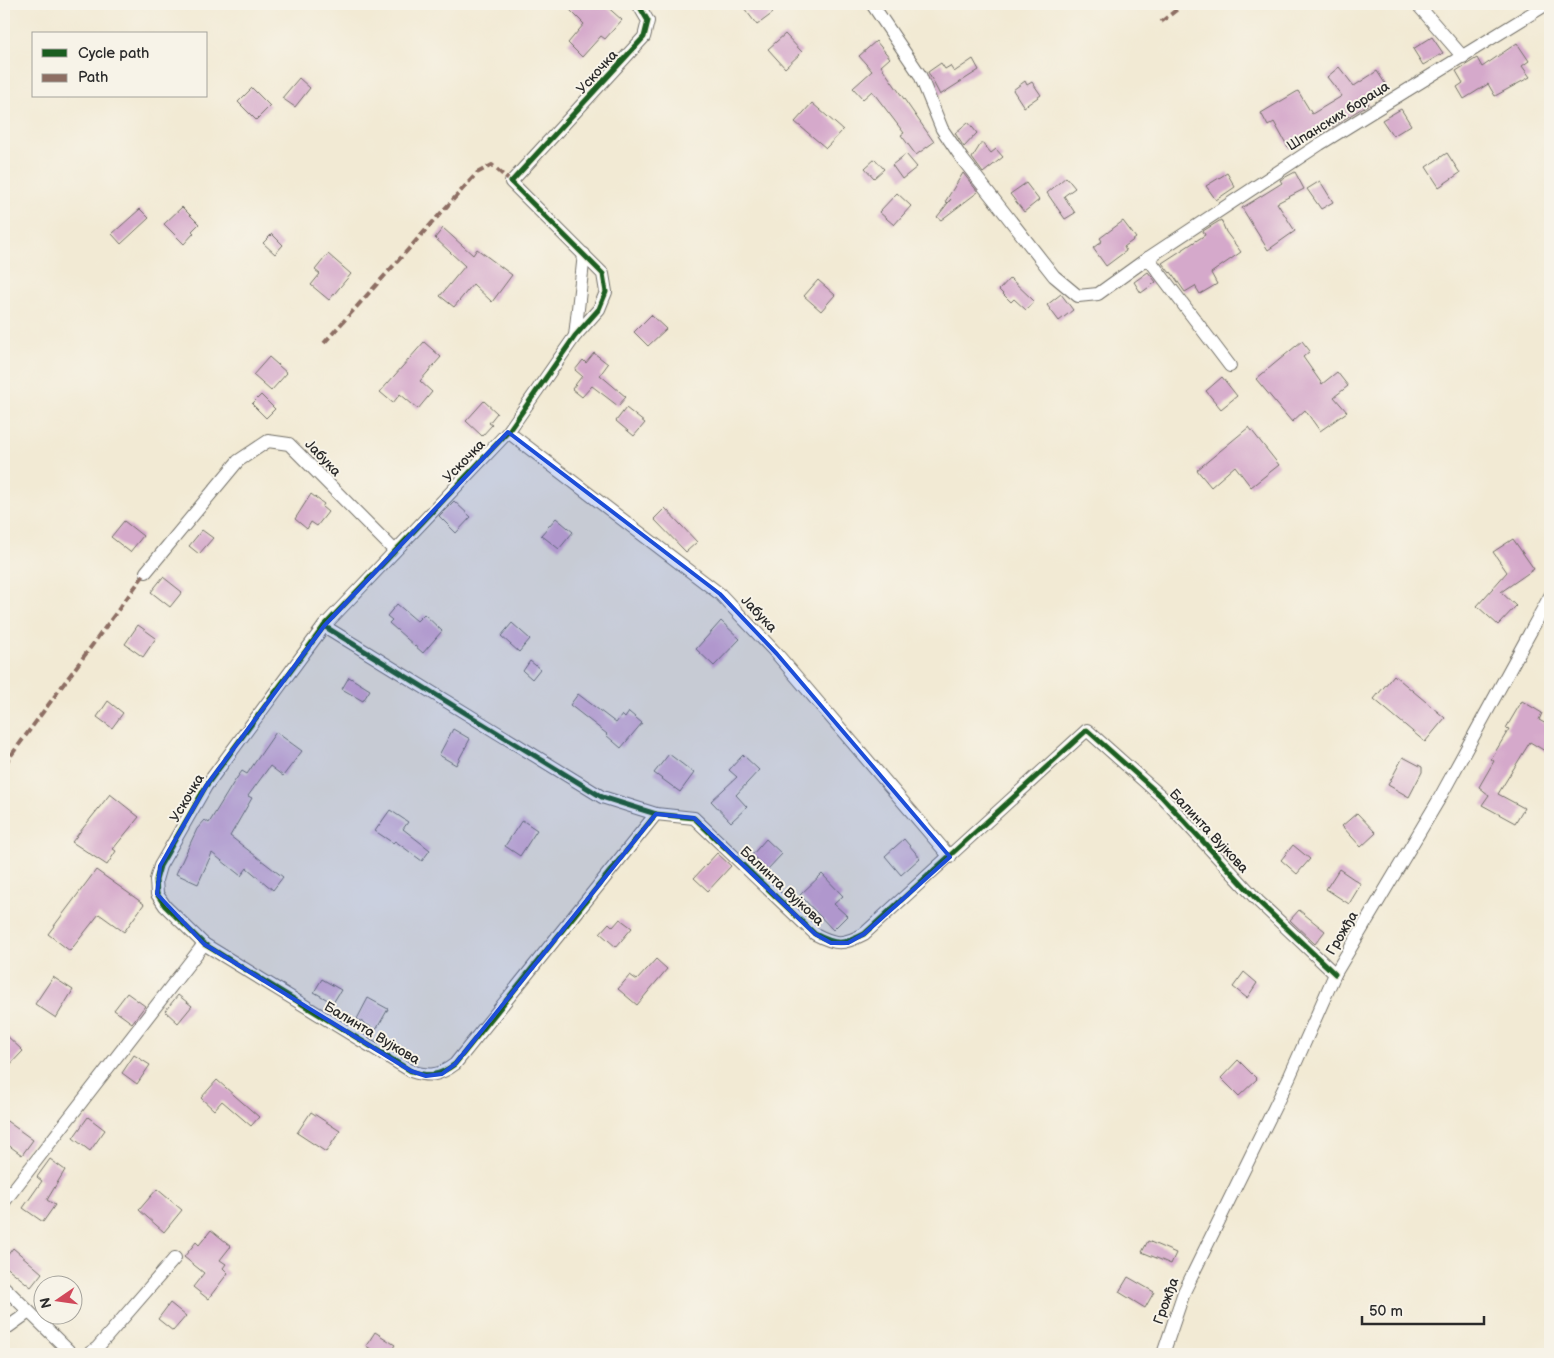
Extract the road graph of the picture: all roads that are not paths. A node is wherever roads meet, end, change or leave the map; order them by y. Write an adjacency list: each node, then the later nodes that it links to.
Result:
1 (638, 4): 6 (street, Ускочка)
2 (872, 4): 7 (street, Шпанских бораца)
3 (1417, 4): 5 (street)
4 (1547, 4): 5 (street, Шпанских бораца)
5 (1463, 57): 7 (street, Шпанских бораца)
6 (584, 254): 8 (street); 8 (street, Ускочка)
7 (1148, 258): 9 (street)
8 (575, 336): 10 (street, Ускочка)
9 (1230, 366)
10 (508, 432): 11 (street, Ускочка); 16 (street, Јабука)
11 (394, 550): 12 (street, Јабука); 14 (street, Ускочка)
12 (146, 572)
13 (1550, 596): 18 (street, Грожђа)
14 (324, 626): 15 (street); 17 (street, Ускочка)
15 (656, 814): 16 (street, Балинта Вујкова); 17 (street, Балинта Вујкова)
16 (950, 857): 18 (street, Балинта Вујкова)
17 (204, 944): 19 (street)
18 (1335, 974): 26 (street, Грожђа)
19 (4, 1202)
20 (175, 1258): 25 (street)
21 (4, 1287): 22 (street)
22 (29, 1312): 23 (street); 24 (street)
23 (4, 1330)
24 (72, 1354)
25 (88, 1354)
26 (1163, 1354)

